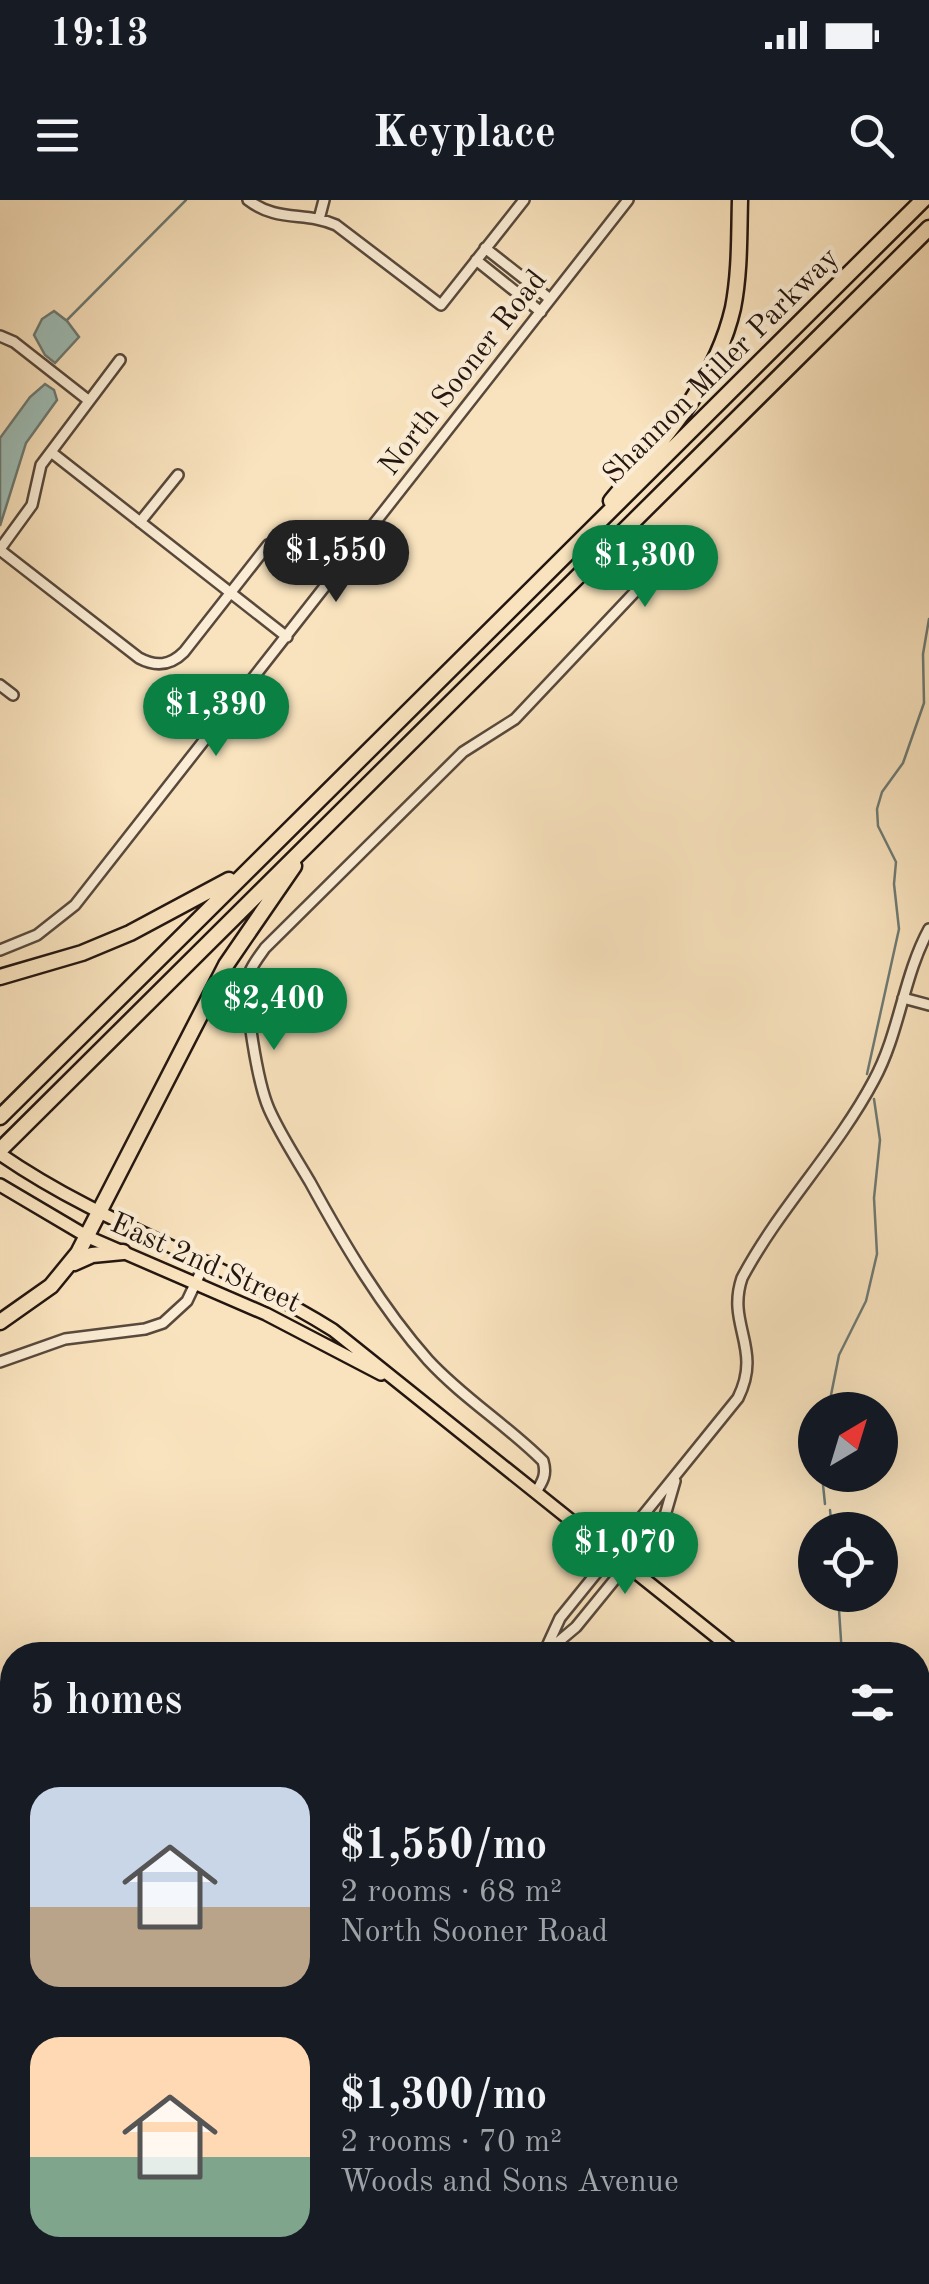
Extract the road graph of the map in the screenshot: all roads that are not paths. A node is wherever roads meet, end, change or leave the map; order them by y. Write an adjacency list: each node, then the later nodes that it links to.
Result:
1 (248, 200): 7 (street)
2 (324, 200): 7 (street)
3 (524, 200): 9 (street)
4 (628, 200): 13 (street, North Sooner Road)
5 (740, 200): 24 (highway)
6 (924, 200): 24 (highway, Shannon Miller Parkway)
7 (319, 219): 10 (street)
8 (929, 228): 29 (highway, Shannon Miller Parkway)
9 (485, 248): 10 (street); 11 (street)
10 (476, 260): 12 (street)
11 (517, 273): 12 (street); 13 (street)
12 (508, 286): 14 (street)
13 (550, 300): 14 (street, North Sooner Road)
14 (540, 312): 26 (street, North Sooner Road)
15 (0, 336): 17 (street)
16 (120, 360): 17 (street)
17 (88, 400): 18 (street)
18 (51, 452): 20 (street); 22 (street)
19 (178, 475): 20 (street)
20 (140, 522): 25 (street)
21 (268, 545): 25 (street)
22 (0, 549): 25 (street)
23 (666, 559): 49 (street)
24 (556, 567): 30 (highway, Shannon Miller Parkway)
25 (230, 592): 26 (street)
26 (287, 637): 32 (street, North Sooner Road)
27 (0, 685): 28 (street)
28 (13, 695)
29 (326, 824): 37 (highway, Shannon Miller Parkway); 39 (highway)
30 (247, 870): 33 (highway); 36 (highway, Shannon Miller Parkway)
31 (929, 929): 34 (street)
32 (0, 950)
33 (0, 976)
34 (903, 998): 35 (street); 48 (street)
35 (929, 1005)
36 (0, 1118)
37 (0, 1152): 39 (main road, East 2nd Street)
38 (4, 1188): 40 (main road, East 2nd Street)
39 (100, 1214): 40 (highway); 42 (main road, East 2nd Street)
40 (88, 1237): 41 (main road, East 2nd Street); 43 (highway)
41 (124, 1252): 43 (highway); 44 (main road, East 2nd Street)
42 (206, 1261): 44 (street); 47 (main road, East 2nd Street)
43 (69, 1266): 45 (highway)
44 (196, 1284): 46 (street); 47 (main road, East 2nd Street)
45 (0, 1322)
46 (0, 1362)
47 (394, 1381): 49 (main road, East 2nd Street)
48 (675, 1478): 50 (street); 51 (street)
49 (536, 1492): 50 (main road, East 2nd Street)
50 (613, 1552): 51 (main road, East 2nd Street); 52 (street)
51 (628, 1564): 53 (street); 54 (main road, East 2nd Street)
52 (549, 1642)
53 (558, 1642)
54 (724, 1642)

